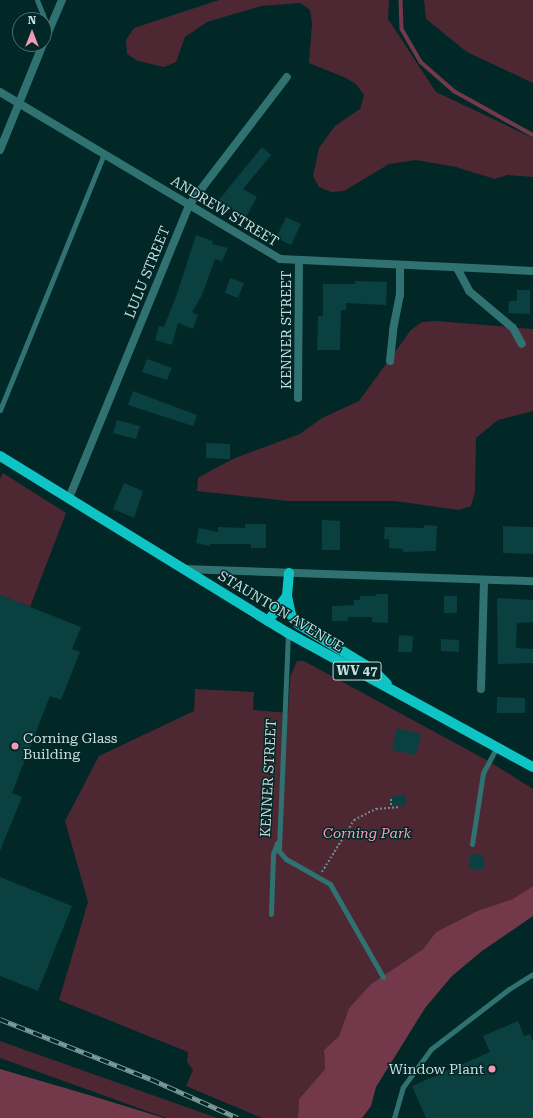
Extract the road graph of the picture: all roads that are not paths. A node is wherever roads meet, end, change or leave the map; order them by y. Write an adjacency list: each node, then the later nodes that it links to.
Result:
1 (37, 0): 3 (lane)
2 (62, 0): 4 (street)
3 (42, 12)
4 (52, 22)
5 (40, 52): 8 (street)
6 (287, 78): 11 (street, LULU STREET)
7 (0, 92): 8 (street, ANDREW STREET)
8 (19, 102): 9 (street); 10 (street, ANDREW STREET)
9 (0, 150)
10 (104, 154): 11 (street, ANDREW STREET); 19 (lane)
11 (189, 205): 12 (street, ANDREW STREET); 21 (street, LULU STREET)
12 (299, 261): 13 (street, ANDREW STREET); 18 (street, KENNER STREET)
13 (400, 266): 14 (street, ANDREW STREET); 17 (street)
14 (457, 268): 15 (street, ANDREW STREET); 16 (street)
15 (533, 271)
16 (522, 344)
17 (390, 361)
18 (298, 398)
19 (0, 410)
20 (0, 456): 21 (main road, STAUNTON AVENUE / WV 47)
21 (69, 498): 22 (main road, STAUNTON AVENUE / WV 47)
22 (184, 569): 23 (street, STAUNTON AVENUE); 27 (main road, STAUNTON AVENUE / WV 47)
23 (289, 573): 24 (street, STAUNTON AVENUE); 26 (main road)
24 (484, 580): 25 (street, STAUNTON AVENUE); 29 (street)
25 (533, 581)
26 (287, 596): 27 (main road); 30 (main road)
27 (268, 621): 28 (main road, STAUNTON AVENUE / WV 47)
28 (288, 634): 30 (main road, STAUNTON AVENUE / WV 47); 33 (lane, KENNER STREET)
29 (481, 689)
30 (396, 692): 31 (main road, STAUNTON AVENUE / WV 47)
31 (497, 747): 32 (main road, STAUNTON AVENUE / WV 47); 34 (lane)
32 (533, 767)
33 (277, 842): 35 (lane); 37 (lane, KENNER STREET)
34 (472, 844)
35 (271, 914)
36 (533, 974): 38 (lane)
37 (383, 977)
38 (394, 1118)

